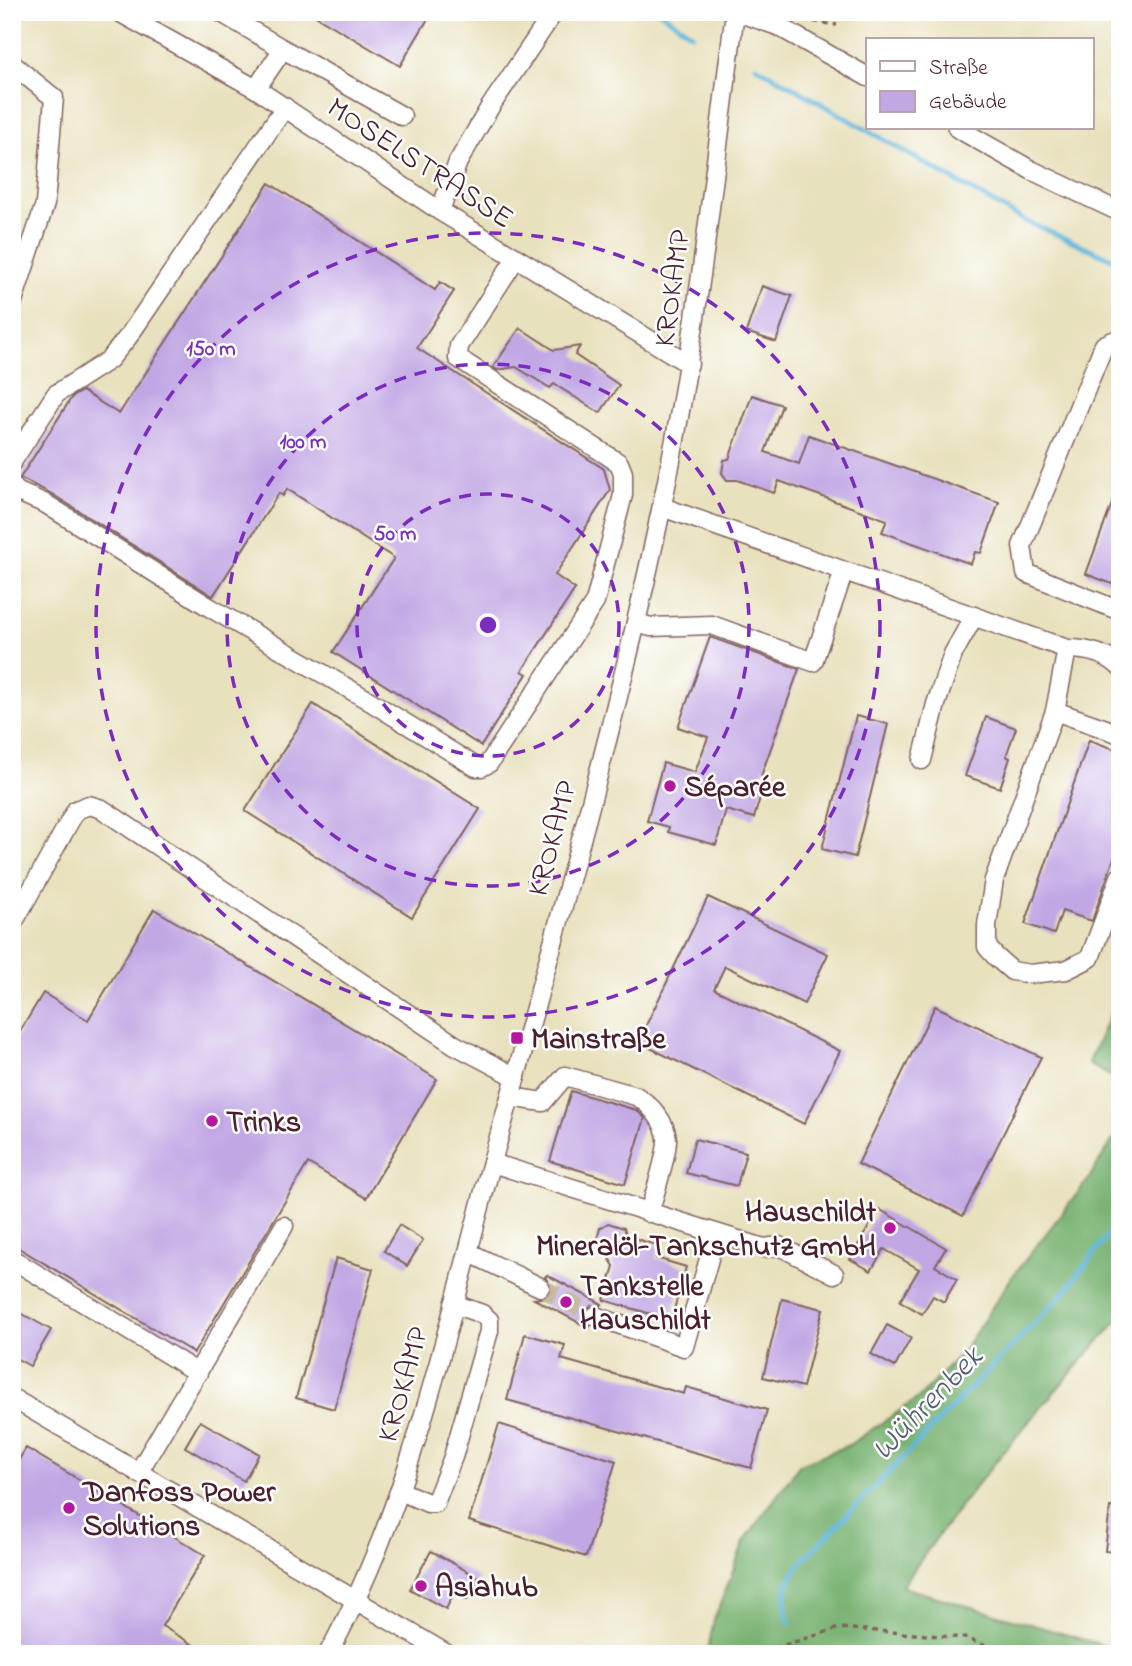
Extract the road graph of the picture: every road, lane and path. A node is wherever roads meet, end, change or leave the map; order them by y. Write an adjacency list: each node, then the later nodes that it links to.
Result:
1 (120, 12): 10 (street, MOSELSTRASSE)
2 (220, 12): 7 (street)
3 (554, 12): 14 (street)
4 (736, 12): 9 (street); 19 (street, KROKAMP)
5 (803, 19): 6 (path)
6 (837, 25)
7 (283, 49): 10 (street); 12 (street)
8 (12, 64): 17 (street)
9 (866, 76)
10 (258, 90): 11 (street, MOSELSTRASSE)
11 (285, 107): 14 (street, MOSELSTRASSE); 20 (street)
12 (402, 116)
13 (961, 130): 15 (street)
14 (440, 211): 16 (street, MOSELSTRASSE)
15 (1120, 212)
16 (516, 258): 19 (street, MOSELSTRASSE); 21 (street)
17 (12, 304)
18 (1120, 338): 24 (street)
19 (689, 364): 22 (street, KROKAMP)
20 (12, 462)
21 (12, 486)
22 (662, 508): 23 (street); 26 (street, KROKAMP)
23 (844, 571): 25 (street); 26 (street)
24 (1120, 611)
25 (974, 617): 27 (street); 31 (street)
26 (636, 623): 34 (street, KROKAMP)
27 (1076, 649): 28 (street); 29 (street)
28 (1120, 667)
29 (1055, 711): 30 (street); 32 (street)
30 (1120, 734)
31 (922, 760)
32 (1120, 877)
33 (12, 925): 34 (street)
34 (516, 1077): 35 (street, KROKAMP)
35 (510, 1097): 36 (street, KROKAMP); 37 (street)
36 (492, 1163): 37 (street); 40 (street, KROKAMP)
37 (649, 1213): 39 (street)
38 (284, 1226): 46 (street)
39 (716, 1234): 42 (street); 45 (street)
40 (468, 1252): 43 (street); 44 (street, KROKAMP)
41 (12, 1259): 46 (street)
42 (834, 1274)
43 (540, 1287)
44 (454, 1304): 49 (street, KROKAMP); 49 (street)
45 (595, 1316)
46 (198, 1373): 48 (street)
47 (12, 1398): 48 (street)
48 (138, 1473): 50 (street)
49 (400, 1491): 50 (street, KROKAMP)
50 (355, 1602): 51 (street, KROKAMP); 52 (street)
51 (328, 1654)
52 (447, 1654)
53 (756, 1654): 54 (path)
54 (1007, 1654)

